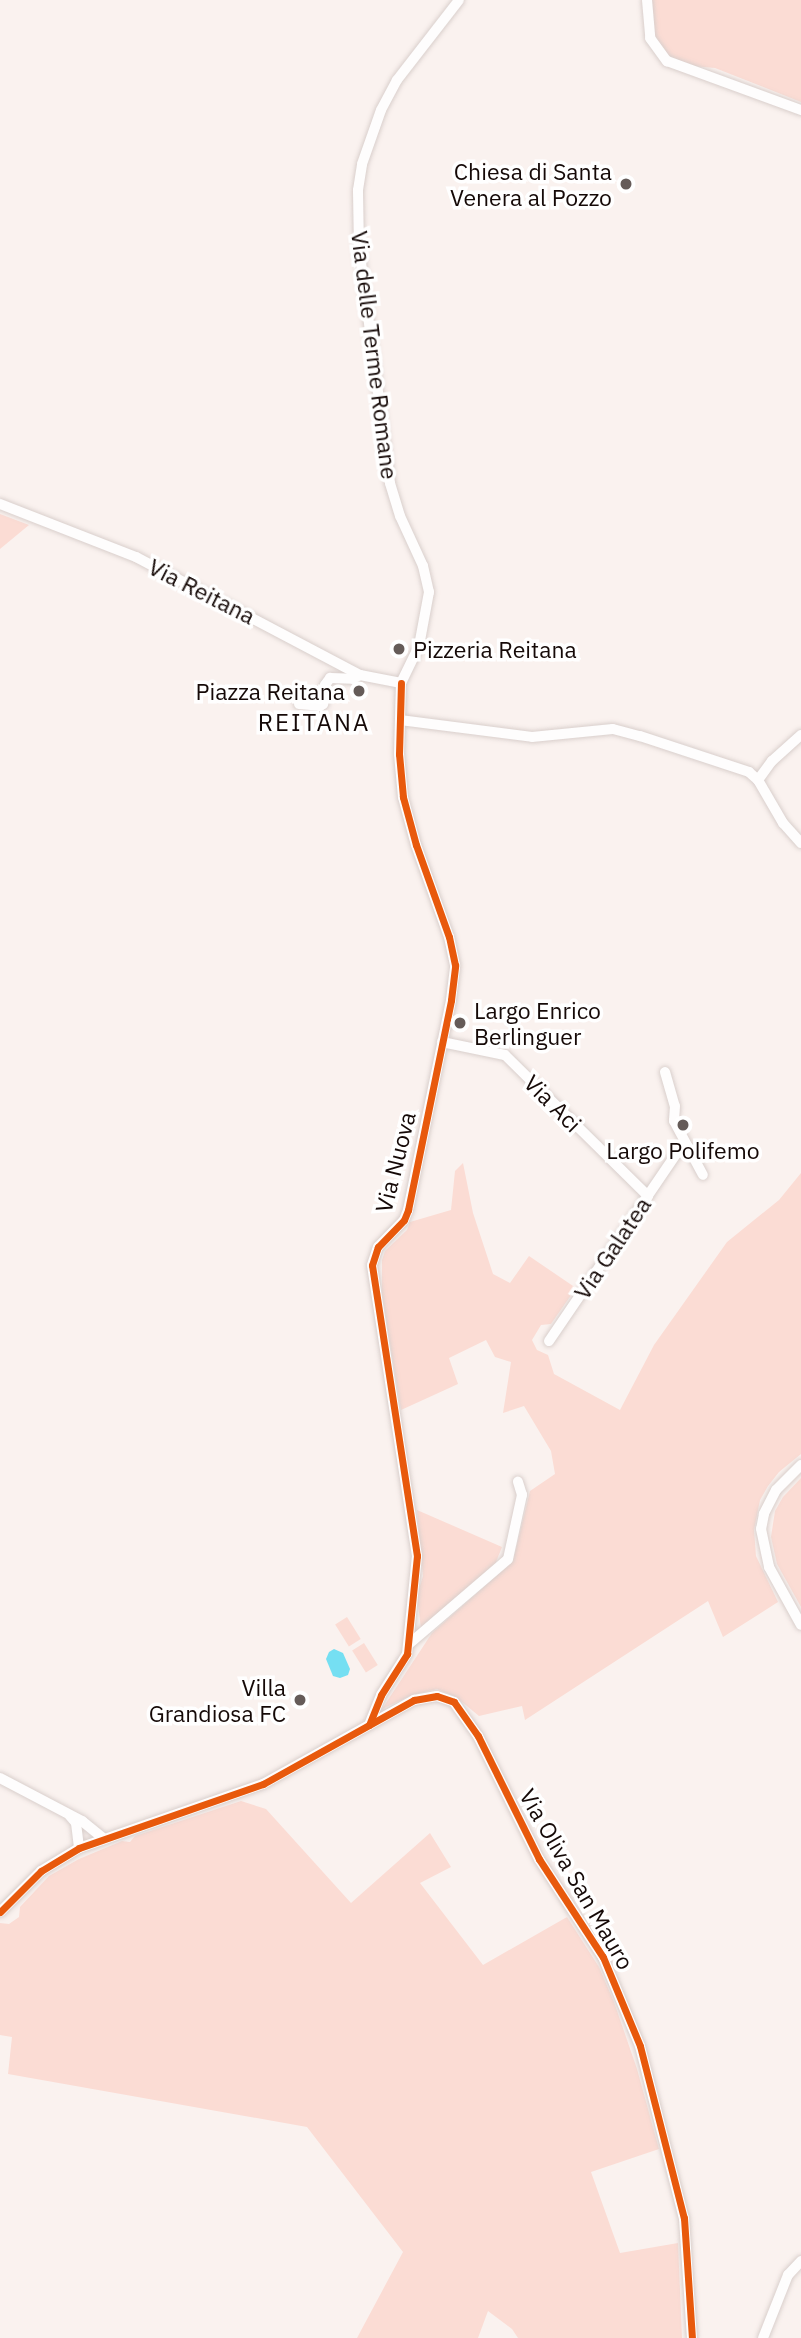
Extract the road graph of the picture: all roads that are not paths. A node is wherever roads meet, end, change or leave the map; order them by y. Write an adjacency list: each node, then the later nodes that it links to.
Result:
1 (459, 0): 6 (street, Via delle Terme Romane)
2 (647, 0): 3 (street)
3 (801, 110)
4 (0, 504): 5 (street, Via Reitana)
5 (360, 674): 6 (street, Via Reitana); 7 (street)
6 (401, 684): 8 (street, Via Nuova)
7 (299, 704)
8 (400, 720): 10 (street); 12 (street, Via Nuova)
9 (801, 735): 10 (street)
10 (758, 780): 11 (street)
11 (801, 843)
12 (442, 1042): 16 (street, Via Aci); 21 (street, Via Nuova)
13 (665, 1072): 14 (street)
14 (688, 1146): 15 (street); 16 (street, Via Galatea)
15 (704, 1175)
16 (648, 1196): 17 (street, Via Galatea)
17 (549, 1341)
18 (801, 1465): 20 (street)
19 (518, 1482): 21 (street)
20 (801, 1625)
21 (409, 1644): 22 (street, Via Nuova)
22 (369, 1726): 25 (street, Via Oliva San Mauro); 29 (street, Via Oliva San Mauro)
23 (0, 1778): 24 (street)
24 (68, 1814): 25 (street); 26 (street)
25 (103, 1838): 26 (street, Via Oliva San Mauro)
26 (79, 1848): 27 (street, Via Oliva San Mauro)
27 (0, 1912)
28 (801, 2261): 30 (street)
29 (692, 2338)
30 (763, 2338)

